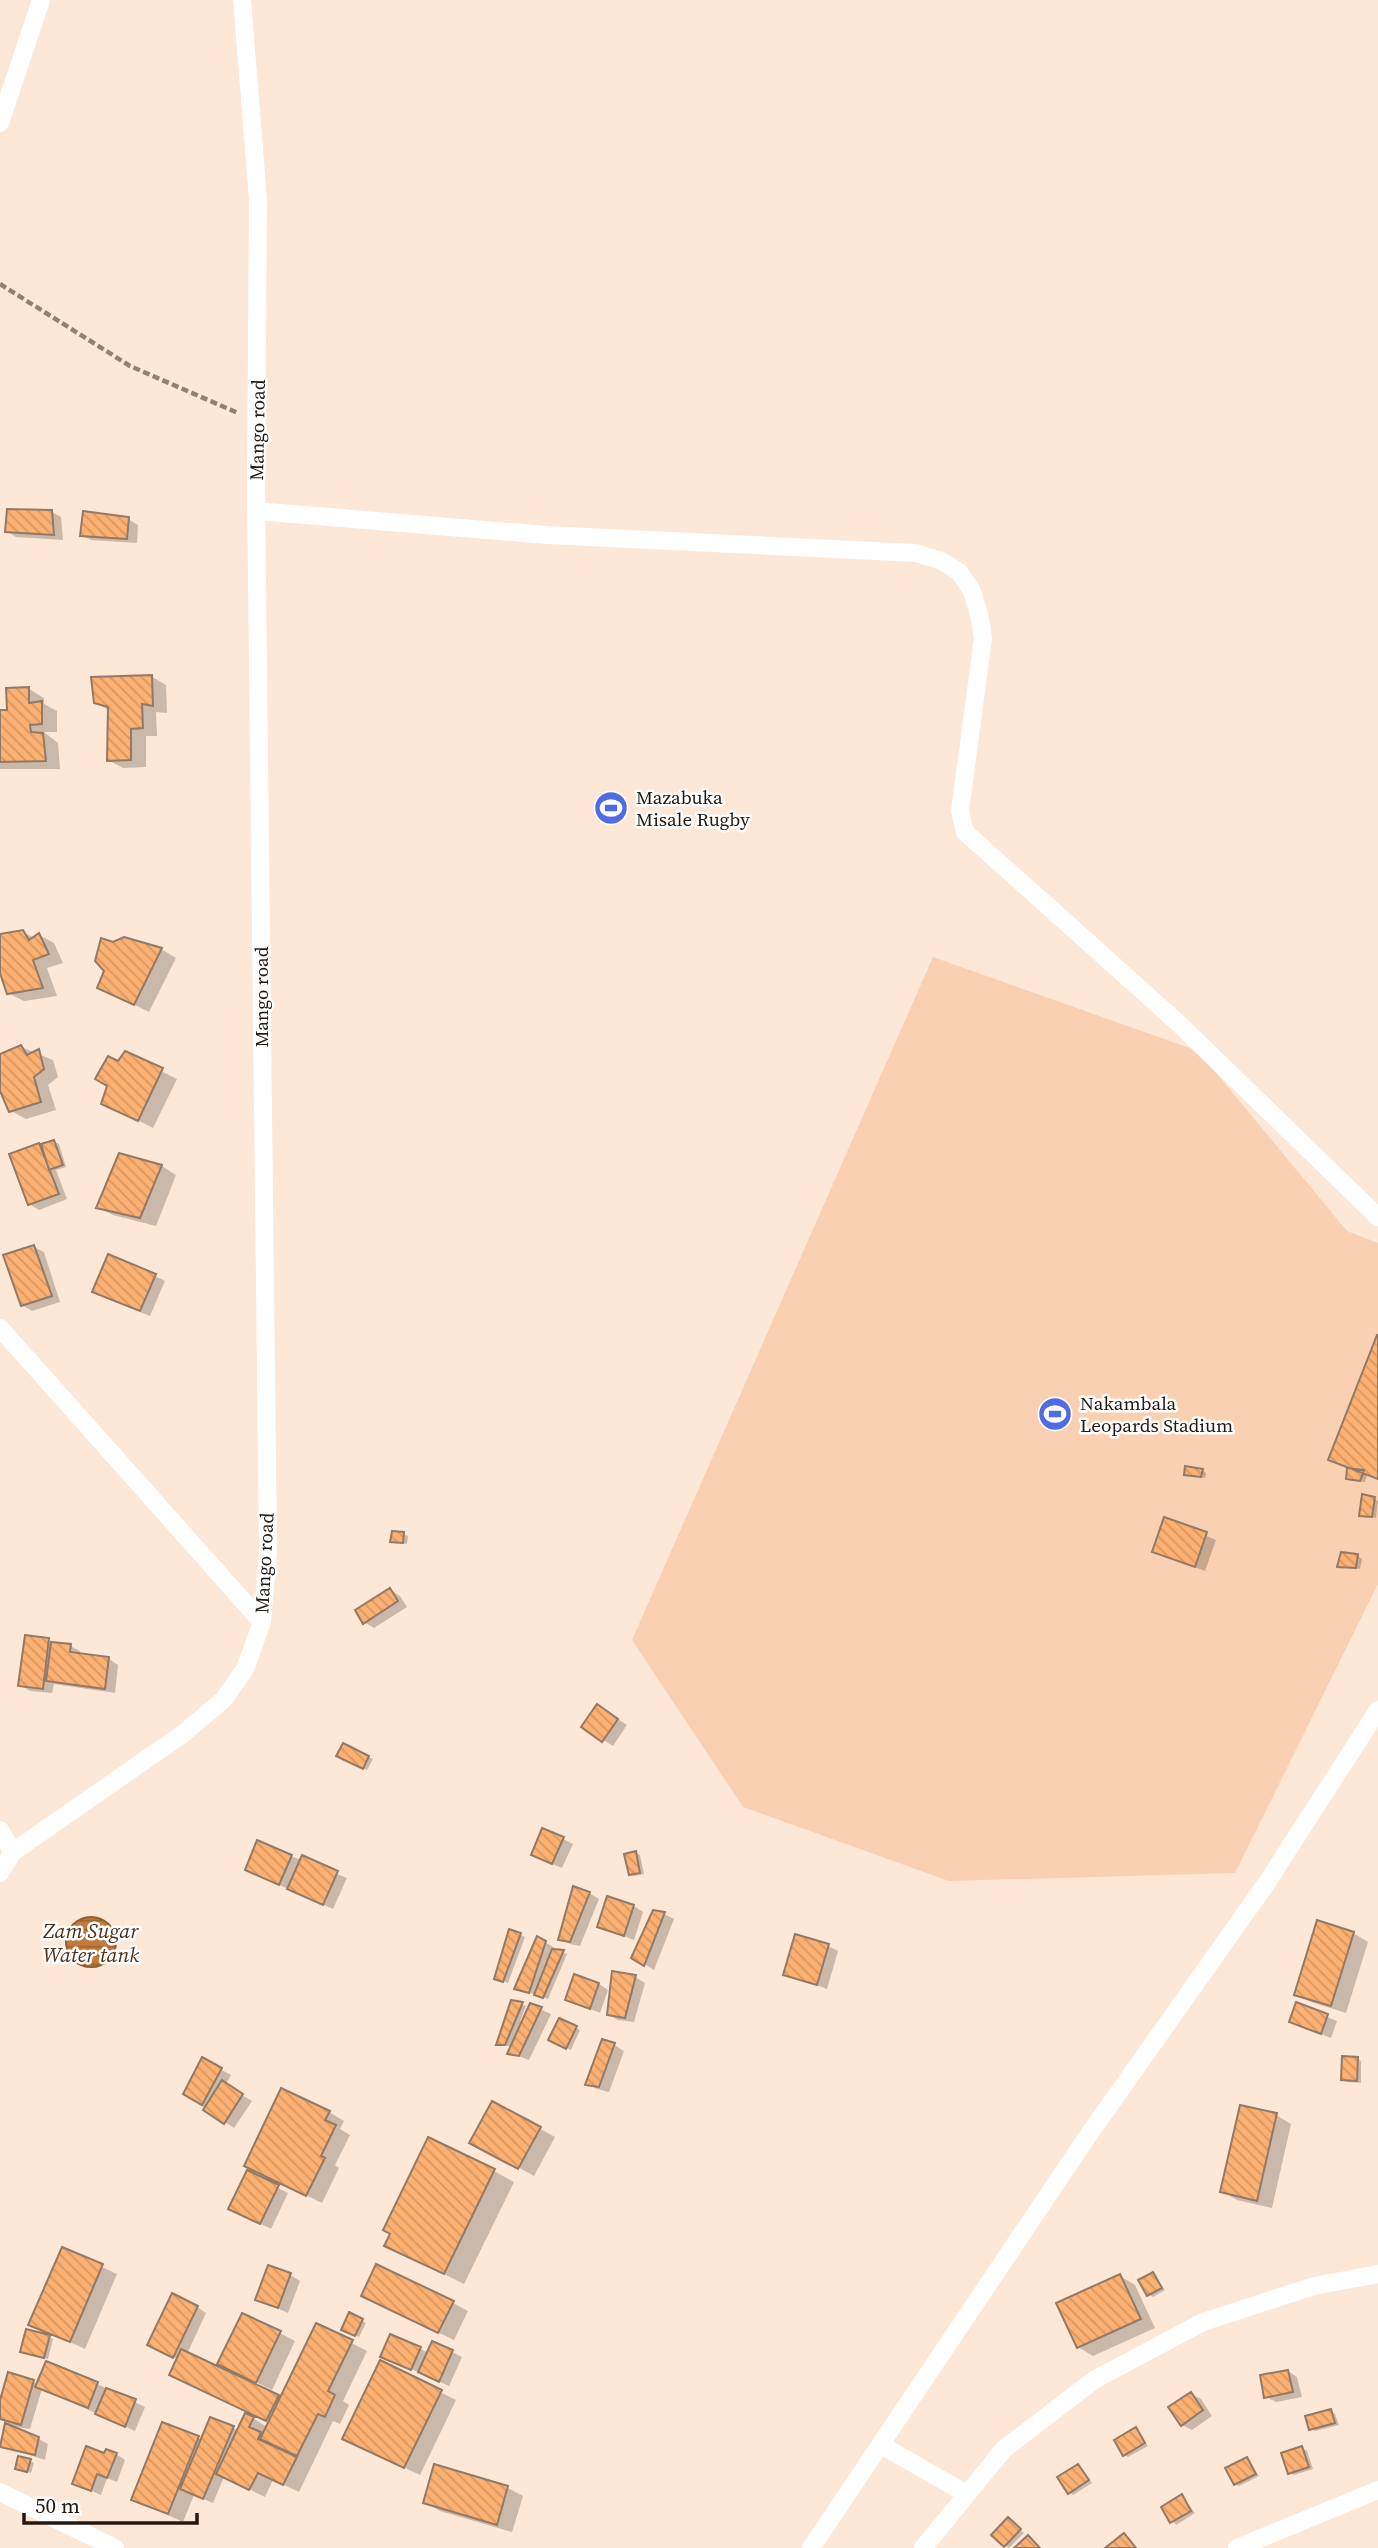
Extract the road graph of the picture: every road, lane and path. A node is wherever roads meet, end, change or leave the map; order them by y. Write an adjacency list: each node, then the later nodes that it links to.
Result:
1 (41, 0): 3 (street)
2 (242, 0): 5 (street, Mango road)
3 (0, 123)
4 (0, 284): 5 (path)
5 (257, 421): 6 (street, Mango road)
6 (256, 511): 7 (street); 9 (street, Mango road)
7 (1378, 1217)
8 (0, 1328): 9 (street)
9 (262, 1622): 12 (street, Mango road)
10 (1378, 1710): 15 (street)
11 (0, 1830): 12 (street)
12 (13, 1852): 13 (street, Mango road)
13 (0, 1873)
14 (1378, 2274): 18 (street)
15 (881, 2445): 18 (street); 20 (street)
16 (1378, 2490): 22 (street)
17 (0, 2492): 19 (street)
18 (965, 2493): 21 (street)
19 (115, 2548)
20 (811, 2548)
21 (923, 2548)
22 (1237, 2548)

